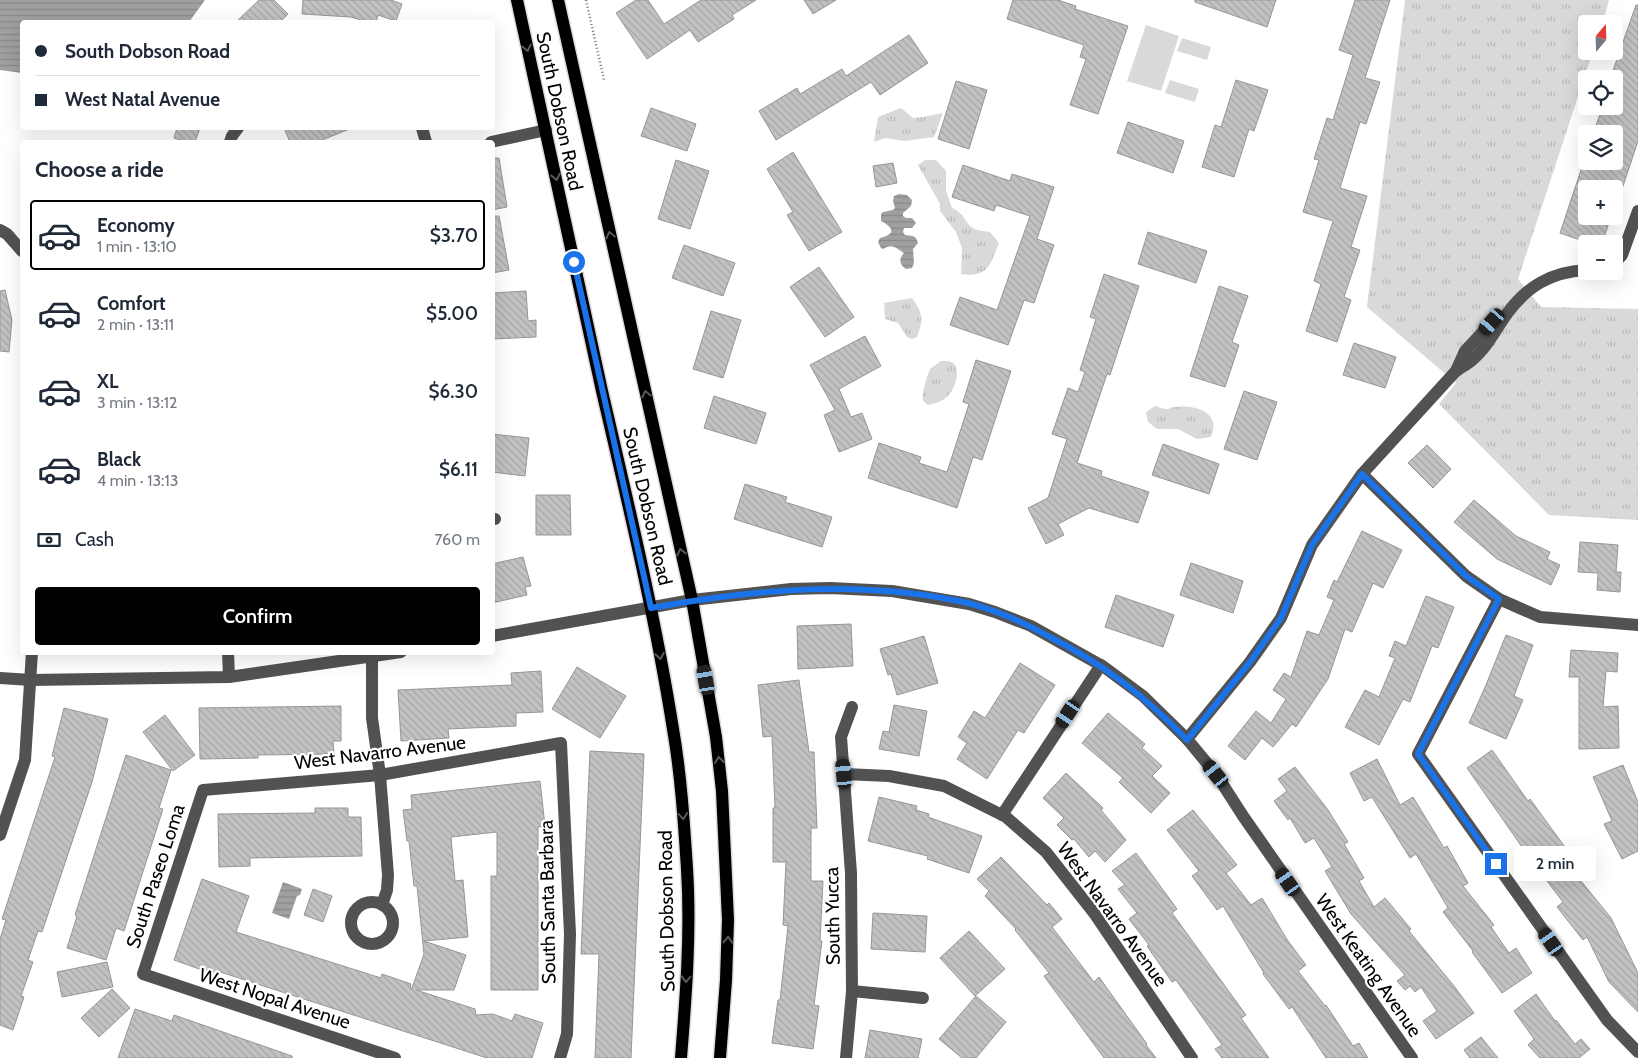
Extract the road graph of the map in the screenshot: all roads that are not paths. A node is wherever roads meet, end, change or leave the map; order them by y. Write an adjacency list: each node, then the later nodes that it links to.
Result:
1 (516, 0): 3 (main road, South Dobson Road, one-way to 3)
2 (558, 0): 12 (main road, South Dobson Road, one-way to 2)
3 (546, 130): 4 (street); 13 (main road, South Dobson Road, one-way to 13)
4 (495, 141)
5 (1638, 211): 8 (street)
6 (3, 232): 7 (street)
7 (20, 249)
8 (1623, 252)
9 (1578, 271): 10 (street)
10 (1362, 474): 11 (street); 25 (street)
11 (1499, 599): 14 (street); 36 (street)
12 (692, 600): 13 (street, West Keating Avenue); 20 (street, West Keating Avenue); 40 (main road, South Dobson Road, one-way to 12)
13 (651, 608): 15 (street, West Keating Avenue); 39 (main road, South Dobson Road, one-way to 39)
14 (1638, 625)
15 (495, 635)
16 (32, 655): 23 (street)
17 (228, 655): 21 (street)
18 (386, 655): 19 (street)
19 (372, 658): 21 (street); 28 (street)
20 (1101, 665): 25 (street, West Keating Avenue); 30 (street)
21 (229, 677): 23 (street)
22 (0, 678): 23 (street)
23 (31, 680): 31 (street)
24 (852, 707): 27 (street, South Yucca)
25 (1187, 740): 43 (street, West Keating Avenue)
26 (561, 744): 28 (street, West Navarro Avenue); 38 (street, South Santa Barbara)
27 (844, 774): 30 (street, West Navarro Avenue); 34 (street, South Yucca)
28 (380, 775): 29 (street, West Navarro Avenue); 32 (street)
29 (203, 790): 33 (street, South Paseo Loma)
30 (1002, 815): 42 (street, West Navarro Avenue)
31 (0, 835)
32 (382, 905)
33 (143, 974): 37 (street, West Nopal Avenue)
34 (852, 991): 35 (street); 41 (street, South Yucca)
35 (923, 998)
36 (1638, 1052)
37 (396, 1058)
38 (560, 1058)
39 (681, 1058)
40 (720, 1058)
41 (846, 1058)
42 (1192, 1058)
43 (1412, 1058)

